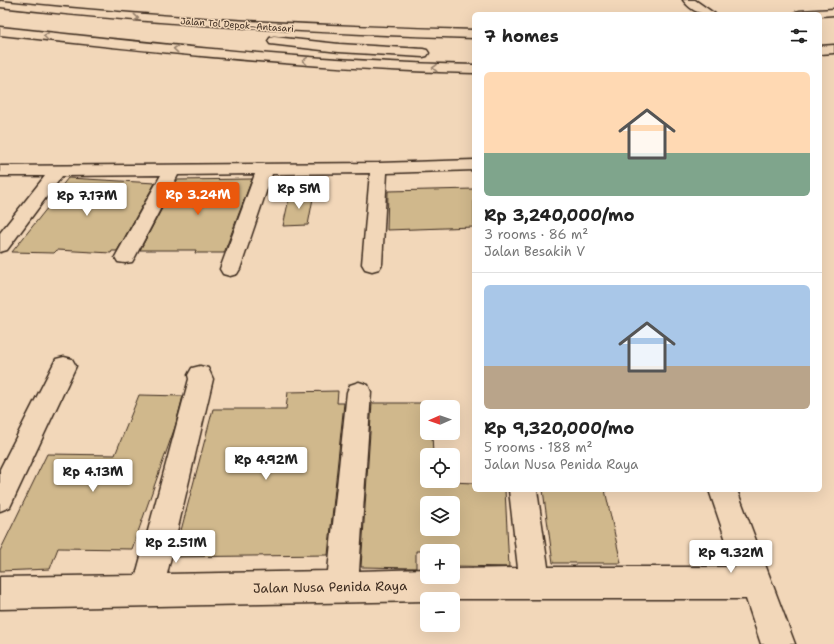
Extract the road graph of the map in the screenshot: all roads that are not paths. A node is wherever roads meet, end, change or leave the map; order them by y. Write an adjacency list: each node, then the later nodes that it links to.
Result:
1 (683, 2): 3 (main road); 4 (main road)
2 (0, 3): 8 (main road); 13 (main road, Jalan Tol Depok–Antasari, one-way to 13)
3 (687, 12)
4 (705, 12)
5 (834, 12): 6 (main road)
6 (822, 13)
7 (0, 15): 9 (main road)
8 (472, 26)
9 (108, 27)
10 (139, 30): 12 (main road, Jalan Tol Depok–Antasari)
11 (0, 31): 20 (main road, one-way to 11)
12 (194, 34)
13 (472, 34)
14 (472, 45): 17 (main road, Jalan Tol Depok–Antasari)
15 (834, 49): 16 (main road)
16 (822, 50)
17 (432, 53)
18 (822, 60): 19 (main road)
19 (834, 60)
20 (472, 69)
21 (472, 165): 22 (main road)
22 (379, 168): 23 (main road); 29 (main road)
23 (265, 169): 25 (main road); 30 (main road)
24 (58, 170): 25 (main road); 26 (main road); 27 (main road)
25 (172, 170): 28 (main road)
26 (0, 171)
27 (0, 246)
28 (125, 257)
29 (372, 264)
30 (230, 270)
31 (64, 366): 36 (main road)
32 (200, 375): 40 (main road)
33 (359, 392): 39 (main road)
34 (523, 492): 37 (main road)
35 (724, 492): 38 (main road)
36 (0, 498)
37 (535, 583): 38 (main road, Jalan Nusa Penida Raya); 39 (main road, Jalan Nusa Penida Raya)
38 (757, 583): 42 (main road)
39 (342, 587): 40 (main road, Jalan Nusa Penida Raya)
40 (148, 589): 41 (main road, Jalan Nusa Penida Raya)
41 (0, 593)
42 (778, 644)

